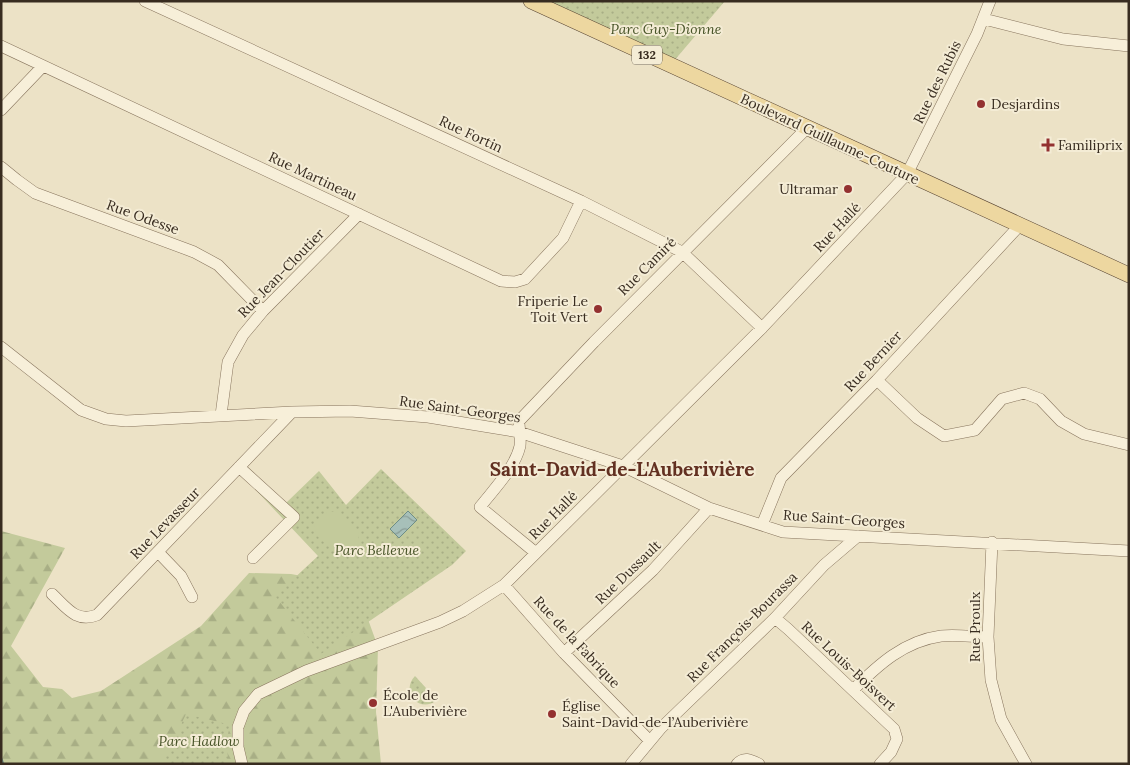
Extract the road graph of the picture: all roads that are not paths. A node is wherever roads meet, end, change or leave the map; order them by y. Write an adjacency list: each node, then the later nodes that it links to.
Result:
1 (146, 1): 12 (street, Rue Fortin)
2 (531, 1): 9 (main road, Boulevard Guillaume-Couture / 132)
3 (990, 1): 4 (street, Rue des Rubis)
4 (984, 19): 6 (street); 11 (street, Rue des Rubis)
5 (1, 46): 7 (street, Rue Martineau)
6 (1129, 46)
7 (43, 66): 8 (street); 13 (street, Rue Martineau)
8 (1, 110)
9 (807, 128): 11 (main road, Boulevard Guillaume-Couture / 132); 15 (street, Rue Camiré)
10 (1, 167): 17 (street, Rue Odesse)
11 (907, 174): 14 (main road, Boulevard Guillaume-Couture / 132); 18 (street, Rue Hallé)
12 (582, 201): 13 (street, Rue Martineau); 15 (street, Rue Fortin)
13 (359, 214): 17 (street, Rue Jean-Cloutier)
14 (1020, 225): 16 (main road, Boulevard Guillaume-Couture / 132); 20 (street, Rue Bernier)
15 (682, 252): 18 (street, Rue Fortin); 23 (street, Rue Camiré)
16 (1129, 275)
17 (263, 311): 22 (street, Rue Jean-Cloutier)
18 (762, 328): 25 (street, Rue Hallé)
19 (1, 347): 22 (street, Rue Saint-Georges)
20 (877, 380): 24 (street); 28 (street, Rue Bernier)
21 (292, 412): 22 (street, Rue Saint-Georges); 23 (street, Rue Saint-Georges); 26 (street, Rue Levasseur)
22 (221, 415)
23 (519, 432): 25 (street, Rue Saint-Georges); 33 (street)
24 (1129, 445)
25 (623, 466): 27 (street, Rue Saint-Georges); 33 (street, Rue Hallé)
26 (239, 467): 32 (street, Rue Levasseur); 34 (street)
27 (710, 508): 28 (street, Rue Saint-Georges); 40 (street, Rue Dussault)
28 (762, 525): 29 (street, Rue Saint-Georges)
29 (858, 536): 30 (street, Rue Saint-Georges); 38 (street, Rue François-Bourassa)
30 (992, 542): 31 (street, Rue Saint-Georges); 39 (street, Rue Proulx)
31 (1129, 550)
32 (158, 552): 36 (street, Rue Levasseur); 37 (street)
33 (536, 553): 35 (street, Rue Hallé)
34 (253, 558)
35 (504, 585): 40 (street, Rue de la Fabrique); 43 (street, Rue Hallé)
36 (52, 594)
37 (192, 597)
38 (775, 618): 41 (street, Rue Louis-Boisvert); 42 (street, Rue François-Bourassa)
39 (988, 637): 41 (street); 48 (street, Rue Proulx)
40 (564, 653): 42 (street, Rue de la Fabrique)
41 (853, 690): 47 (street, Rue Louis-Boisvert)
42 (650, 741): 44 (street, Rue François-Bourassa)
43 (242, 764)
44 (631, 764)
45 (737, 764): 46 (street)
46 (759, 764)
47 (880, 764)
48 (1026, 764)

